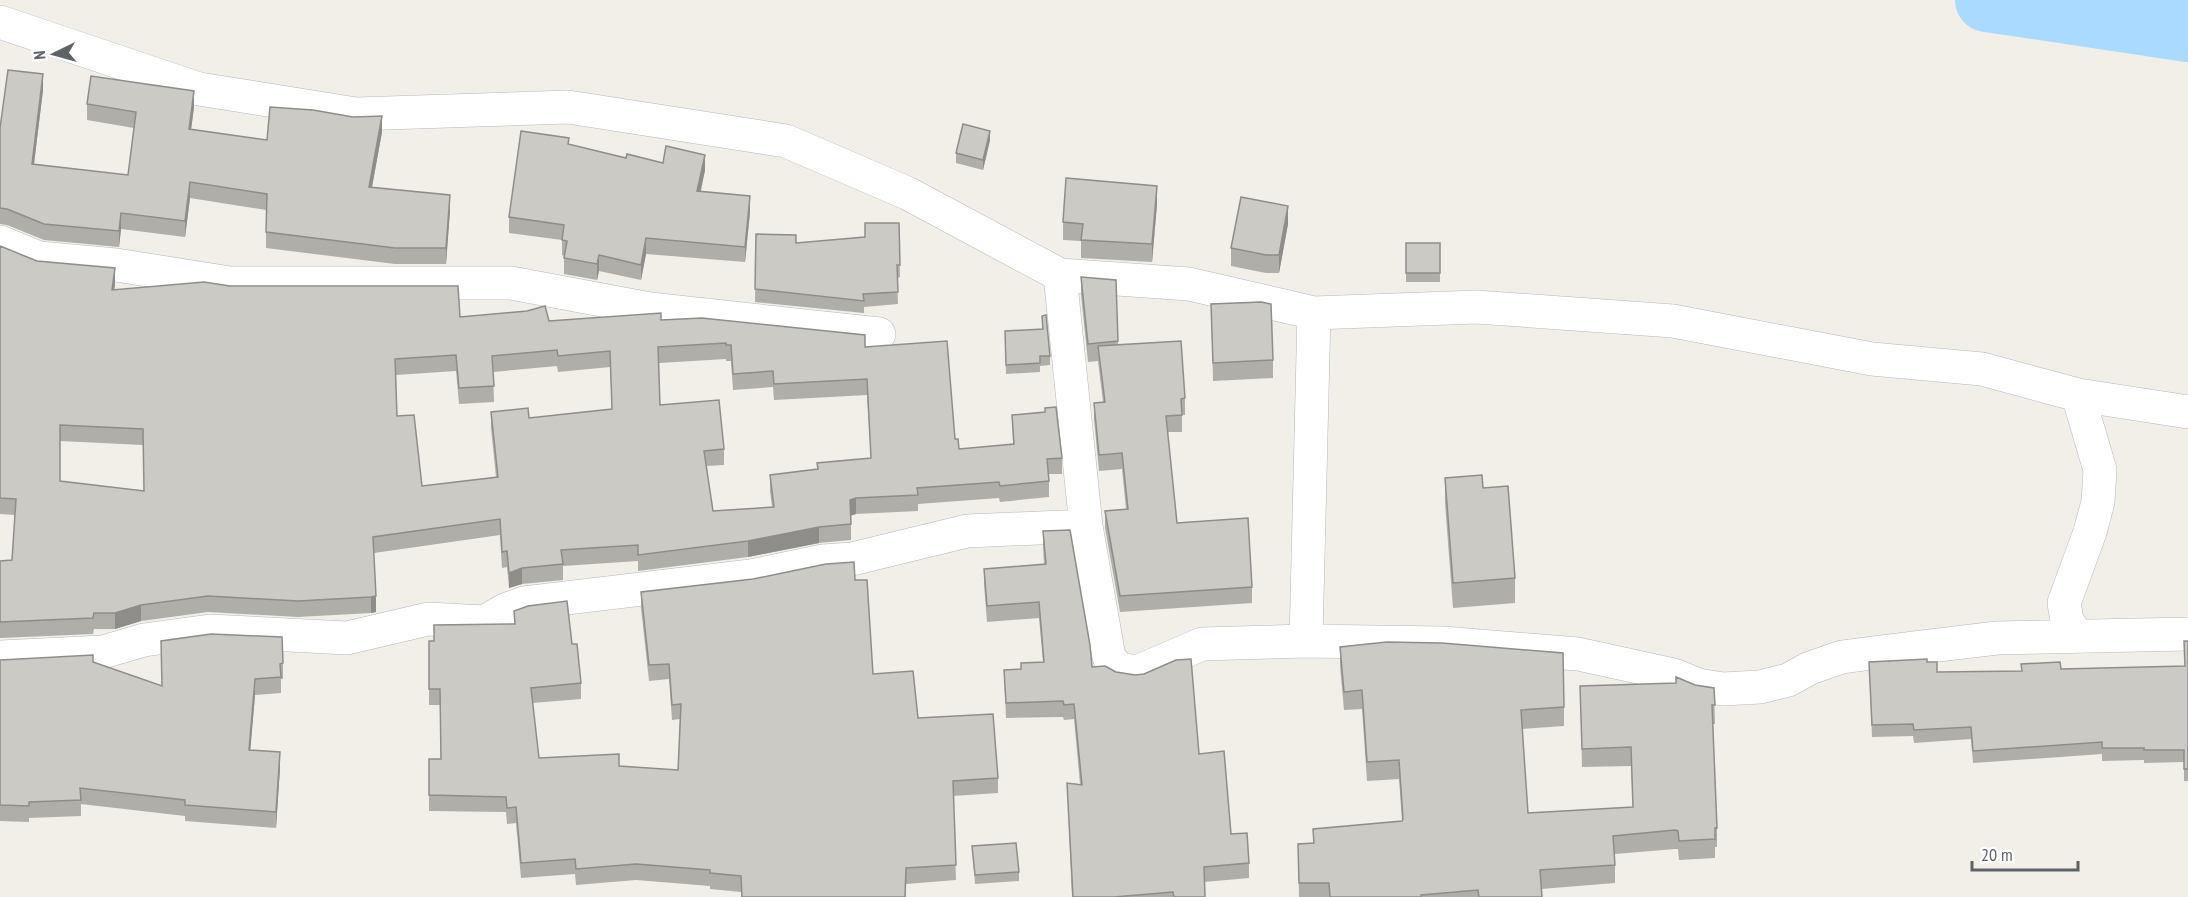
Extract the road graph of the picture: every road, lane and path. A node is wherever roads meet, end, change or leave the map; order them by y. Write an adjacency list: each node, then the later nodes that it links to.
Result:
1 (0, 22): 3 (street)
2 (0, 243): 5 (street)
3 (1060, 274): 4 (street); 8 (street)
4 (1314, 314): 6 (street); 11 (street)
5 (879, 334)
6 (2078, 395): 7 (street); 10 (street)
7 (2188, 412)
8 (1086, 526): 11 (street); 12 (street)
9 (2188, 634): 10 (street)
10 (2076, 635): 11 (street)
11 (1306, 641)
12 (0, 657)

